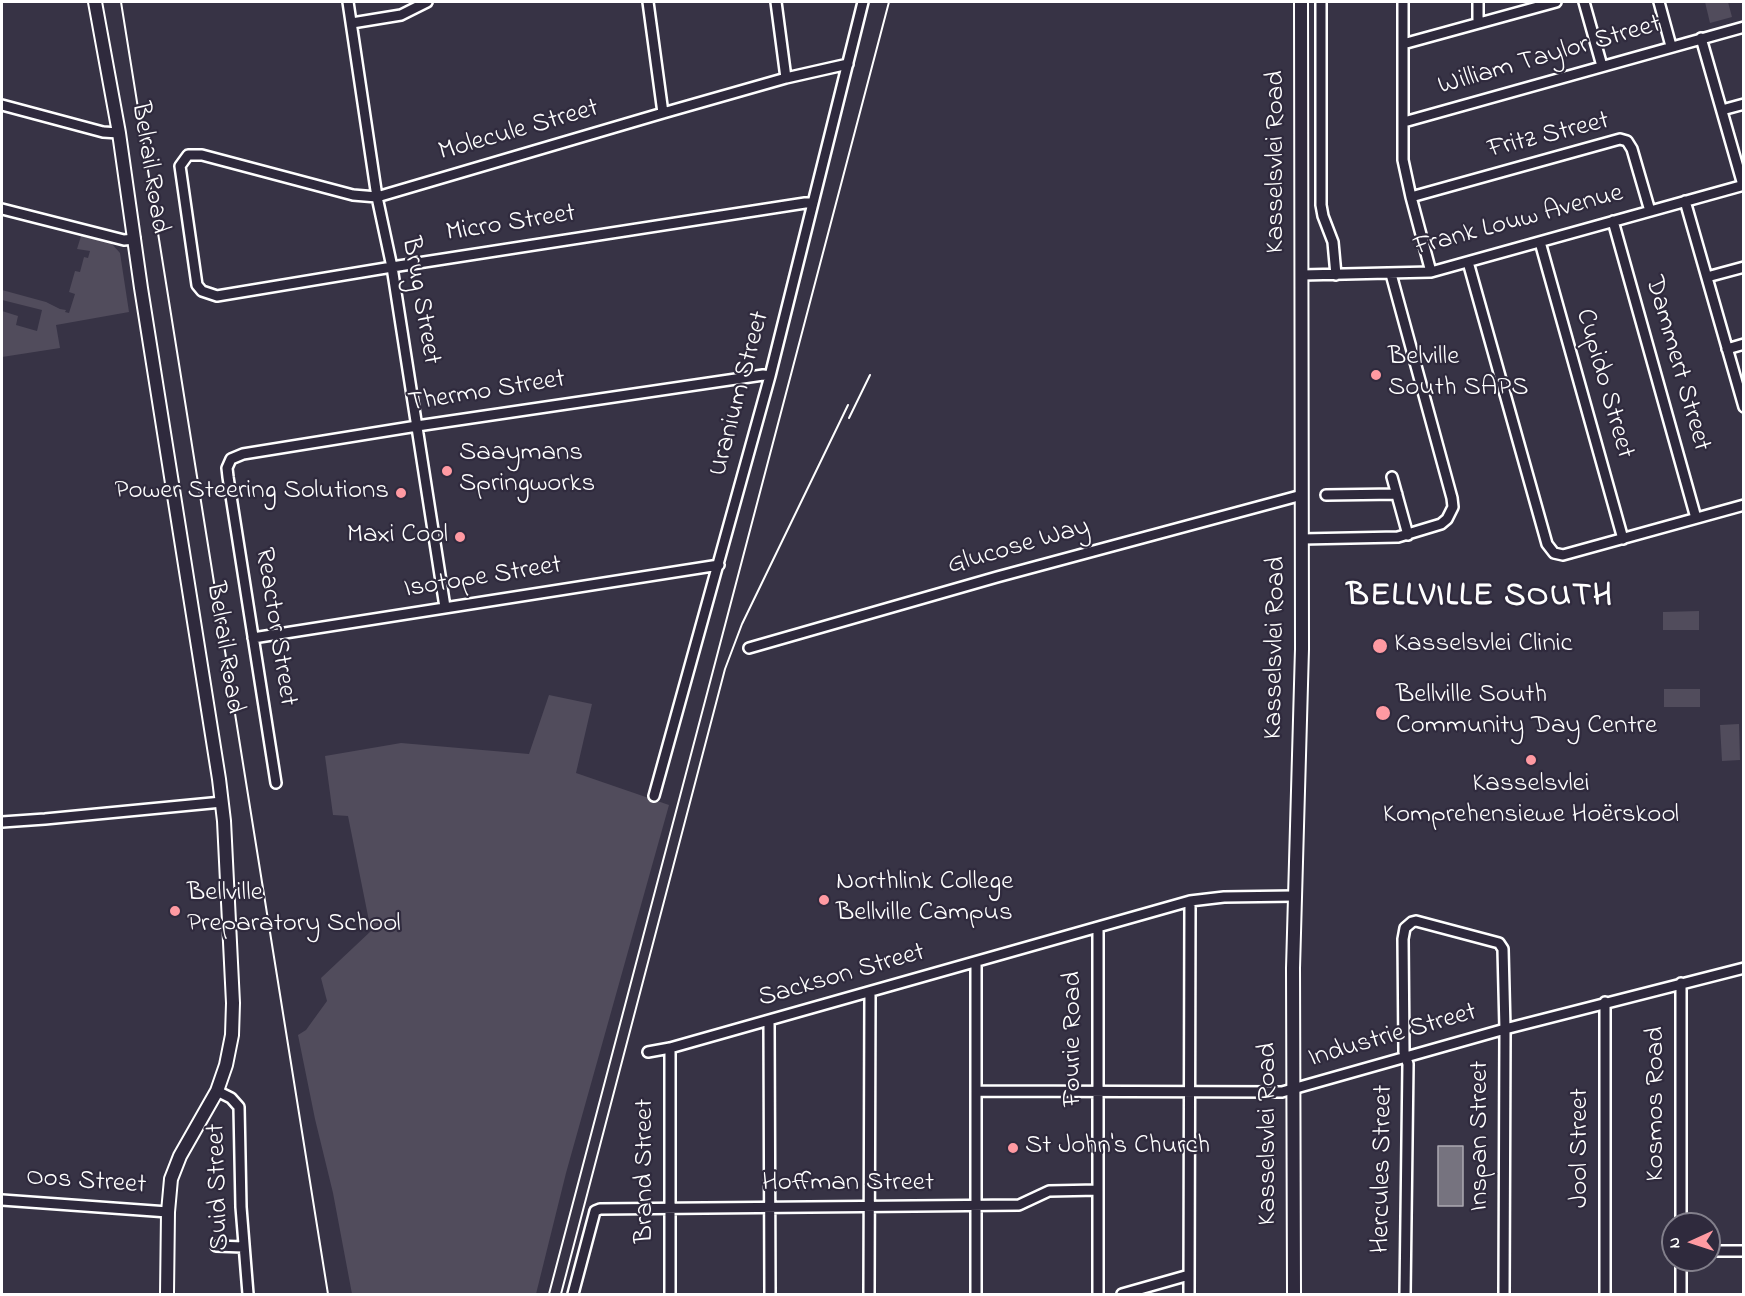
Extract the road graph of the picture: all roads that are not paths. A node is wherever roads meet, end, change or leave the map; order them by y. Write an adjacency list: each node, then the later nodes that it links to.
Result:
1 (95, 2): 28 (street, Belrail Road)
2 (348, 2): 14 (street, Brug Street)
3 (427, 2): 14 (street)
4 (648, 2): 26 (street)
5 (776, 2): 22 (street)
6 (863, 2): 20 (street, Uranium Street)
7 (1301, 2): 44 (street, Kasselsvlei Road)
8 (1321, 2): 45 (street)
9 (1403, 2): 18 (street)
10 (1478, 2): 15 (street)
11 (1556, 2): 15 (street)
12 (1584, 2): 21 (street)
13 (1659, 2): 19 (street)
14 (352, 23): 30 (street, Brug Street)
15 (1478, 23): 18 (street)
16 (1743, 27): 17 (street, William Taylor Street)
17 (1701, 38): 19 (street, William Taylor Street); 25 (street)
18 (1403, 44): 27 (street)
19 (1671, 46): 21 (street, William Taylor Street)
20 (848, 64): 22 (street, Molecule Street); 33 (street, Uranium Street)
21 (1602, 66): 27 (street, William Taylor Street)
22 (786, 78): 26 (street, Molecule Street)
23 (1743, 104): 25 (street)
24 (2, 105): 28 (street)
25 (1722, 110): 29 (street)
26 (663, 113): 30 (street, Molecule Street)
27 (1404, 122): 31 (street)
28 (119, 133): 37 (street, Belrail Road)
29 (1743, 185): 32 (street, Frank Louw Avenue)
30 (377, 197): 40 (street, Brug Street); 47 (street, Molecule Street)
31 (1411, 197): 35 (street, Fritz Street); 42 (street)
32 (1685, 201): 35 (street, Frank Louw Avenue); 46 (street)
33 (813, 203): 40 (street, Micro Street); 50 (street, Uranium Street)
34 (2, 209): 37 (street)
35 (1650, 211): 36 (street, Frank Louw Avenue)
36 (1613, 221): 38 (street, Frank Louw Avenue); 59 (street, Dammert Street)
37 (135, 239): 69 (street, Belrail Road)
38 (1540, 242): 39 (street, Frank Louw Avenue); 62 (street, Cupido Street)
39 (1468, 262): 42 (street, Frank Louw Avenue); 62 (street)
40 (392, 267): 47 (street, Micro Street); 52 (street, Brug Street)
41 (1743, 267): 46 (street)
42 (1431, 272): 43 (street, Frank Louw Avenue)
43 (1391, 274): 45 (street, Frank Louw Avenue); 60 (street)
44 (1302, 275): 45 (street, Frank Louw Avenue); 56 (street, Kasselsvlei Road)
45 (1336, 275)
46 (1707, 278): 49 (street)
47 (217, 296)
48 (1743, 344): 49 (street)
49 (1727, 349): 51 (street)
50 (770, 376): 52 (street, Thermo Street); 63 (street, Uranium Street)
51 (1743, 407)
52 (417, 426): 53 (street, Thermo Street); 64 (street, Brug Street)
53 (228, 477): 65 (street, Reactor Street)
54 (1392, 477): 55 (street)
55 (1397, 494): 57 (street); 60 (street)
56 (1302, 495): 61 (street, Kasselsvlei Road); 66 (street, Glucose Way)
57 (1326, 495)
58 (1743, 505): 59 (street)
59 (1696, 518): 62 (street)
60 (1408, 535): 61 (street)
61 (1302, 539): 73 (street, Kasselsvlei Road)
62 (1623, 539)
63 (719, 565): 64 (street, Isotope Street); 68 (street, Uranium Street)
64 (445, 607): 65 (street, Isotope Street)
65 (253, 638): 67 (street, Reactor Street)
66 (749, 648)
67 (276, 783)
68 (654, 796)
69 (222, 802): 70 (street); 88 (street, Belrail Road)
70 (45, 819): 71 (street); 72 (street)
71 (2, 822)
72 (2, 827)
73 (1294, 896): 74 (street, Sackson Street); 87 (street, Kasselsvlei Road)
74 (1190, 901): 75 (street, Sackson Street); 91 (street)
75 (1098, 928): 77 (street, Sackson Street); 90 (street, Fourie Road)
76 (1500, 942): 83 (street, Inspan Street); 86 (street, Hercules Street)
77 (976, 962): 80 (street, Sackson Street); 89 (street)
78 (1743, 968): 79 (street, Industrie Street)
79 (1681, 983): 81 (street, Industrie Street); 99 (street, Kosmos Road)
80 (870, 992): 82 (street, Sackson Street); 96 (street)
81 (1605, 1002): 83 (street, Industrie Street); 119 (street, Jool Street)
82 (769, 1021): 84 (street, Sackson Street); 97 (street)
83 (1505, 1029): 86 (street, Industrie Street); 118 (street, Inspan Street)
84 (670, 1048): 85 (street, Sackson Street); 95 (street, Brand Street)
85 (648, 1052)
86 (1405, 1057): 87 (street, Industrie Street); 117 (street, Hercules Street)
87 (1295, 1089): 91 (street, Industrie Street); 116 (street, Kasselsvlei Road)
88 (217, 1091): 98 (street, Belrail Road); 101 (street, Suid Street)
89 (976, 1091): 90 (street, Industrie Street); 94 (street)
90 (1097, 1091): 91 (street, Industrie Street); 92 (street, Fourie Road)
91 (1189, 1092): 105 (street)
92 (1098, 1190): 94 (street, Hoffman Street); 113 (street, Fourie Road)
93 (2, 1200): 98 (street, Oos Street)
94 (976, 1205): 96 (street, Hoffman Street); 112 (street)
95 (669, 1207): 97 (street, Hoffman Street); 108 (street, Hoffman Street); 109 (street, Brand Street)
96 (869, 1207): 97 (street, Hoffman Street); 111 (street)
97 (770, 1209): 110 (street)
98 (168, 1212): 106 (street, Belrail Road)
99 (1681, 1212)
100 (216, 1246): 101 (street)
101 (243, 1247): 107 (street, Suid Street)
102 (1721, 1251): 103 (street)
103 (1743, 1251)
104 (1681, 1272): 120 (street)
105 (1190, 1275): 114 (street); 115 (street)
106 (167, 1294)
107 (248, 1294)
108 (573, 1294)
109 (670, 1294)
110 (770, 1294)
111 (869, 1294)
112 (976, 1294)
113 (1098, 1294)
114 (1122, 1294)
115 (1190, 1294)
116 (1294, 1294)
117 (1405, 1294)
118 (1504, 1294)
119 (1605, 1294)
120 (1681, 1294)

